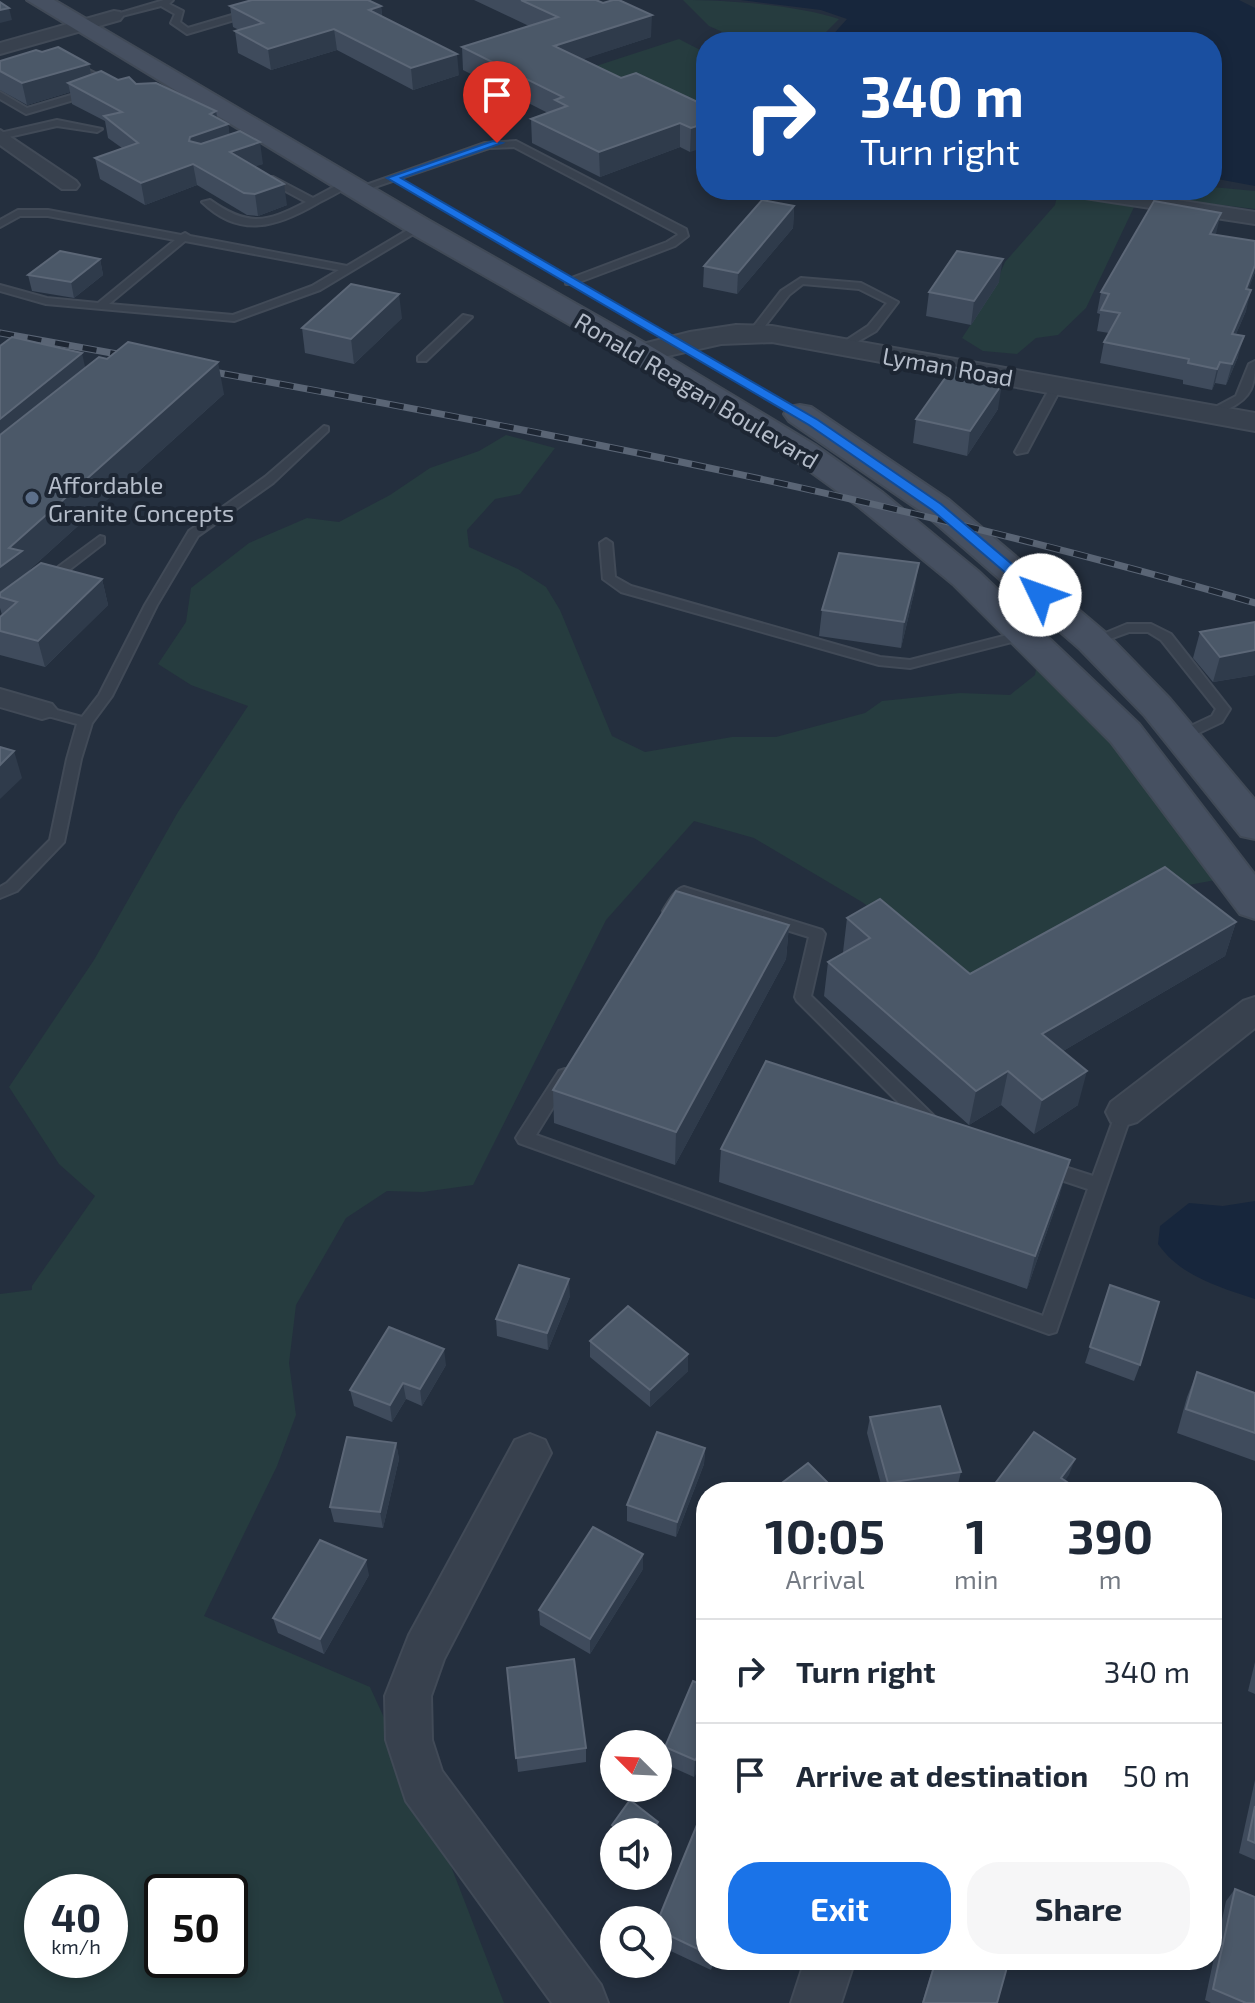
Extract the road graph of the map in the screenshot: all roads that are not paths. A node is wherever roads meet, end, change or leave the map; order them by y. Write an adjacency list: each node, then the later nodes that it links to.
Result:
1 (38, 0): 8 (main road, Ronald Reagan Boulevard)
2 (85, 0): 7 (main road)
3 (147, 0): 6 (lane)
4 (173, 0): 6 (lane)
5 (279, 0): 6 (lane)
6 (159, 4): 7 (lane)
7 (114, 16): 8 (street); 9 (main road)
8 (83, 26): 10 (street); 13 (main road, Ronald Reagan Boulevard)
9 (137, 30)
10 (0, 49)
11 (172, 50): 13 (main road, Ronald Reagan Boulevard)
12 (64, 61): 14 (lane)
13 (185, 81): 21 (main road, Ronald Reagan Boulevard)
14 (0, 95)
15 (97, 129): 16 (lane)
16 (0, 136): 20 (street)
17 (368, 164): 18 (main road)
18 (392, 178): 21 (lane); 22 (main road); 32 (lane)
19 (270, 179): 24 (lane)
20 (69, 185)
21 (351, 187): 24 (lane); 28 (main road, Ronald Reagan Boulevard)
22 (419, 194)
23 (1137, 200): 26 (street)
24 (311, 201): 25 (lane)
25 (207, 202)
26 (1255, 218)
27 (0, 224): 29 (lane)
28 (420, 227): 31 (lane); 38 (main road, Ronald Reagan Boulevard)
29 (185, 236): 31 (lane); 35 (lane)
30 (543, 266): 32 (main road, Ronald Reagan Boulevard)
31 (349, 269): 35 (lane)
32 (570, 282): 34 (main road, Ronald Reagan Boulevard)
33 (0, 288): 35 (lane)
34 (597, 297)
35 (102, 304)
36 (467, 317): 40 (lane)
37 (754, 333): 38 (street, Lyman Road); 39 (street, Lyman Road); 39 (lane)
38 (657, 341): 50 (main road, Ronald Reagan Boulevard); 51 (main road, Ronald Reagan Boulevard)
39 (843, 347): 42 (street, Lyman Road)
40 (422, 359)
41 (1255, 364): 44 (lane)
42 (1056, 386): 44 (street, Lyman Road); 46 (lane)
43 (1255, 406): 44 (lane)
44 (1248, 410)
45 (324, 429): 54 (lane)
46 (1021, 452)
47 (100, 540): 49 (lane)
48 (606, 543): 50 (lane)
49 (38, 588)
50 (1027, 634): 58 (main road, Ronald Reagan Boulevard)
51 (1093, 641): 55 (main road, Ronald Reagan Boulevard); 55 (lane)
52 (0, 698): 53 (street)
53 (42, 710): 54 (lane)
54 (85, 722): 57 (lane)
55 (1181, 736): 56 (main road, Ronald Reagan Boulevard)
56 (1255, 826)
57 (0, 893)
58 (1255, 904)
59 (659, 930): 63 (lane)
60 (1255, 1010): 62 (street)
61 (575, 1060): 65 (lane)
62 (1124, 1112): 65 (lane)
63 (941, 1135)
64 (1027, 1162): 65 (lane)
65 (1098, 1185)
66 (530, 1453): 68 (street)
67 (827, 1970): 69 (street)
68 (583, 2003)
69 (816, 2003)

